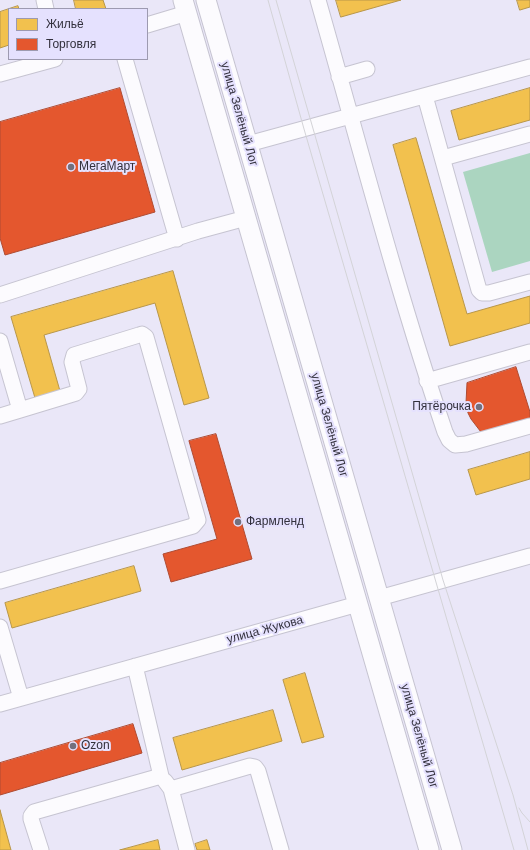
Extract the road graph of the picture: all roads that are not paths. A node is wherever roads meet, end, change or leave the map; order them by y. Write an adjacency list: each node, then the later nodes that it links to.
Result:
1 (206, 0): 14 (main road, улица Зелёный Лог)
2 (318, 0): 10 (street)
3 (185, 7): 4 (street); 16 (main road, улица Зелёный Лог)
4 (148, 25)
5 (51, 60): 9 (street)
6 (125, 60): 17 (street)
7 (530, 66): 11 (street)
8 (367, 69): 10 (street)
9 (0, 74)
10 (339, 76): 12 (street)
11 (425, 96): 12 (street); 15 (street)
12 (349, 116): 14 (street); 22 (street)
13 (530, 134): 15 (street)
14 (248, 144): 28 (main road, улица Зелёный Лог)
15 (442, 158): 18 (street)
16 (246, 218): 17 (street); 29 (main road, улица Зелёный Лог)
17 (177, 239): 19 (street)
18 (530, 282)
19 (0, 295)
20 (0, 341): 23 (street)
21 (530, 352): 22 (street)
22 (428, 381): 25 (street)
23 (20, 410): 24 (street); 27 (street)
24 (0, 416)
25 (530, 426)
26 (530, 556): 28 (street, улица Жукова)
27 (0, 581)
28 (379, 598): 29 (main road, улица Жукова); 40 (main road, улица Зелёный Лог)
29 (358, 604): 31 (street, улица Жукова); 39 (main road, улица Зелёный Лог)
30 (0, 627): 32 (street)
31 (135, 666): 32 (street, улица Жукова); 34 (street)
32 (21, 698): 33 (street, улица Жукова)
33 (0, 704)
34 (161, 776): 35 (street); 36 (street)
35 (171, 790): 37 (street); 38 (street)
36 (41, 850)
37 (187, 850)
38 (281, 850)
39 (429, 850)
40 (452, 850)

